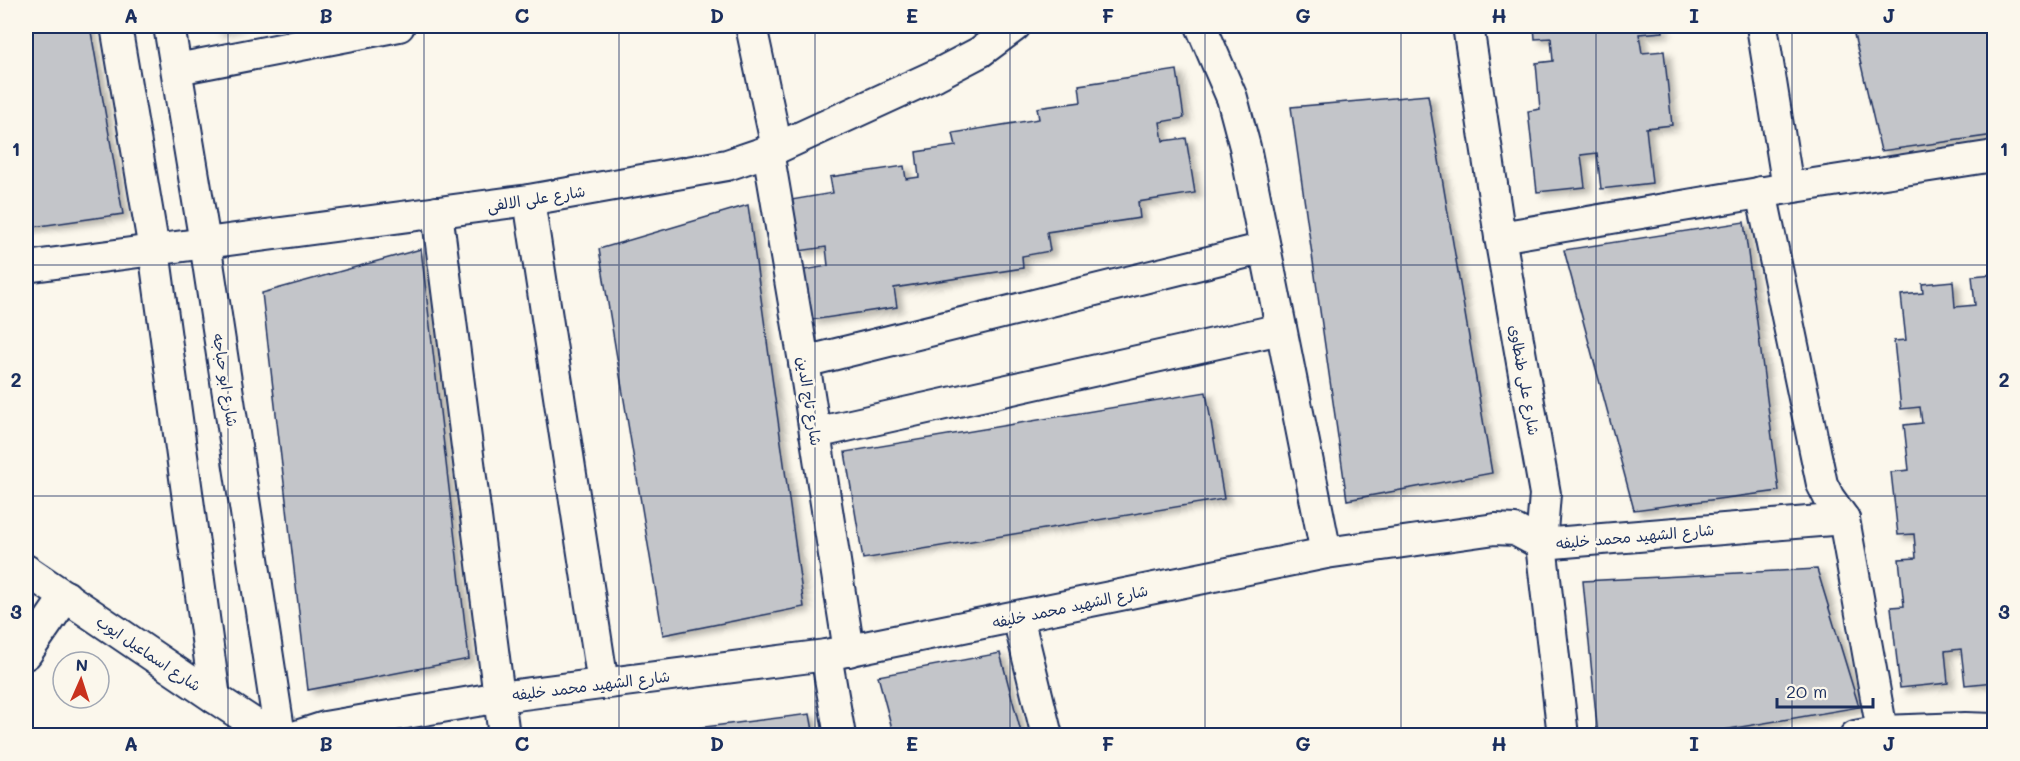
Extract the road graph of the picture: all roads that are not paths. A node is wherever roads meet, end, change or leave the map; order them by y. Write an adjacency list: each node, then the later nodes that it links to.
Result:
1 (116, 26): 18 (street)
2 (169, 26): 9 (street, شارع ابو حباجه)
3 (399, 26): 9 (street)
4 (751, 26): 10 (street, شارع تاج الدين)
5 (1015, 26): 10 (street, شارع على الالفى)
6 (1202, 26): 17 (street)
7 (1468, 26): 15 (street, شارع على طنطاوى)
8 (1762, 26): 12 (street)
9 (177, 69): 16 (street, شارع ابو حباجه)
10 (772, 150): 13 (street, شارع على الالفى); 21 (street, شارع تاج الدين)
11 (1995, 156): 12 (street)
12 (1775, 190): 15 (street); 23 (street)
13 (529, 200): 14 (street, شارع على الالفى); 31 (street)
14 (437, 212): 16 (street, شارع على الالفى); 32 (street)
15 (1500, 237): 24 (street, شارع على طنطاوى)
16 (205, 243): 18 (street, شارع على الالفى); 37 (street, شارع ابو حباجه)
17 (1265, 248): 20 (street); 21 (street)
18 (154, 250): 19 (street, شارع على الالفى); 33 (street)
19 (26, 267)
20 (1281, 329): 22 (street); 25 (street)
21 (804, 362): 22 (street, شارع تاج الدين)
22 (815, 433): 29 (street, شارع تاج الدين)
23 (1844, 519): 24 (street, شارع الشهيد محمد خليفه); 35 (street)
24 (1541, 544): 25 (street, شارع الشهيد محمد خليفه); 42 (street, شارع على طنطاوى)
25 (1326, 552): 28 (street, شارع الشهيد محمد خليفه)
26 (26, 570): 27 (street, شارع اسماعيل ايوب)
27 (66, 597): 30 (street); 33 (street, شارع اسماعيل ايوب)
28 (1018, 617): 29 (street, شارع الشهيد محمد خليفه); 41 (street)
29 (837, 653): 31 (street, شارع الشهيد محمد خليفه); 40 (street, شارع تاج الدين)
30 (26, 654)
31 (603, 684): 32 (street, شارع الشهيد محمد خليفه)
32 (500, 697): 38 (street, شارع الشهيد محمد خليفه); 39 (street)
33 (214, 698): 36 (street, شارع اسماعيل ايوب)
34 (1995, 729): 35 (street)
35 (1869, 733)
36 (273, 735)
37 (280, 735)
38 (297, 735)
39 (504, 735)
40 (840, 735)
41 (1047, 735)
42 (1563, 735)

